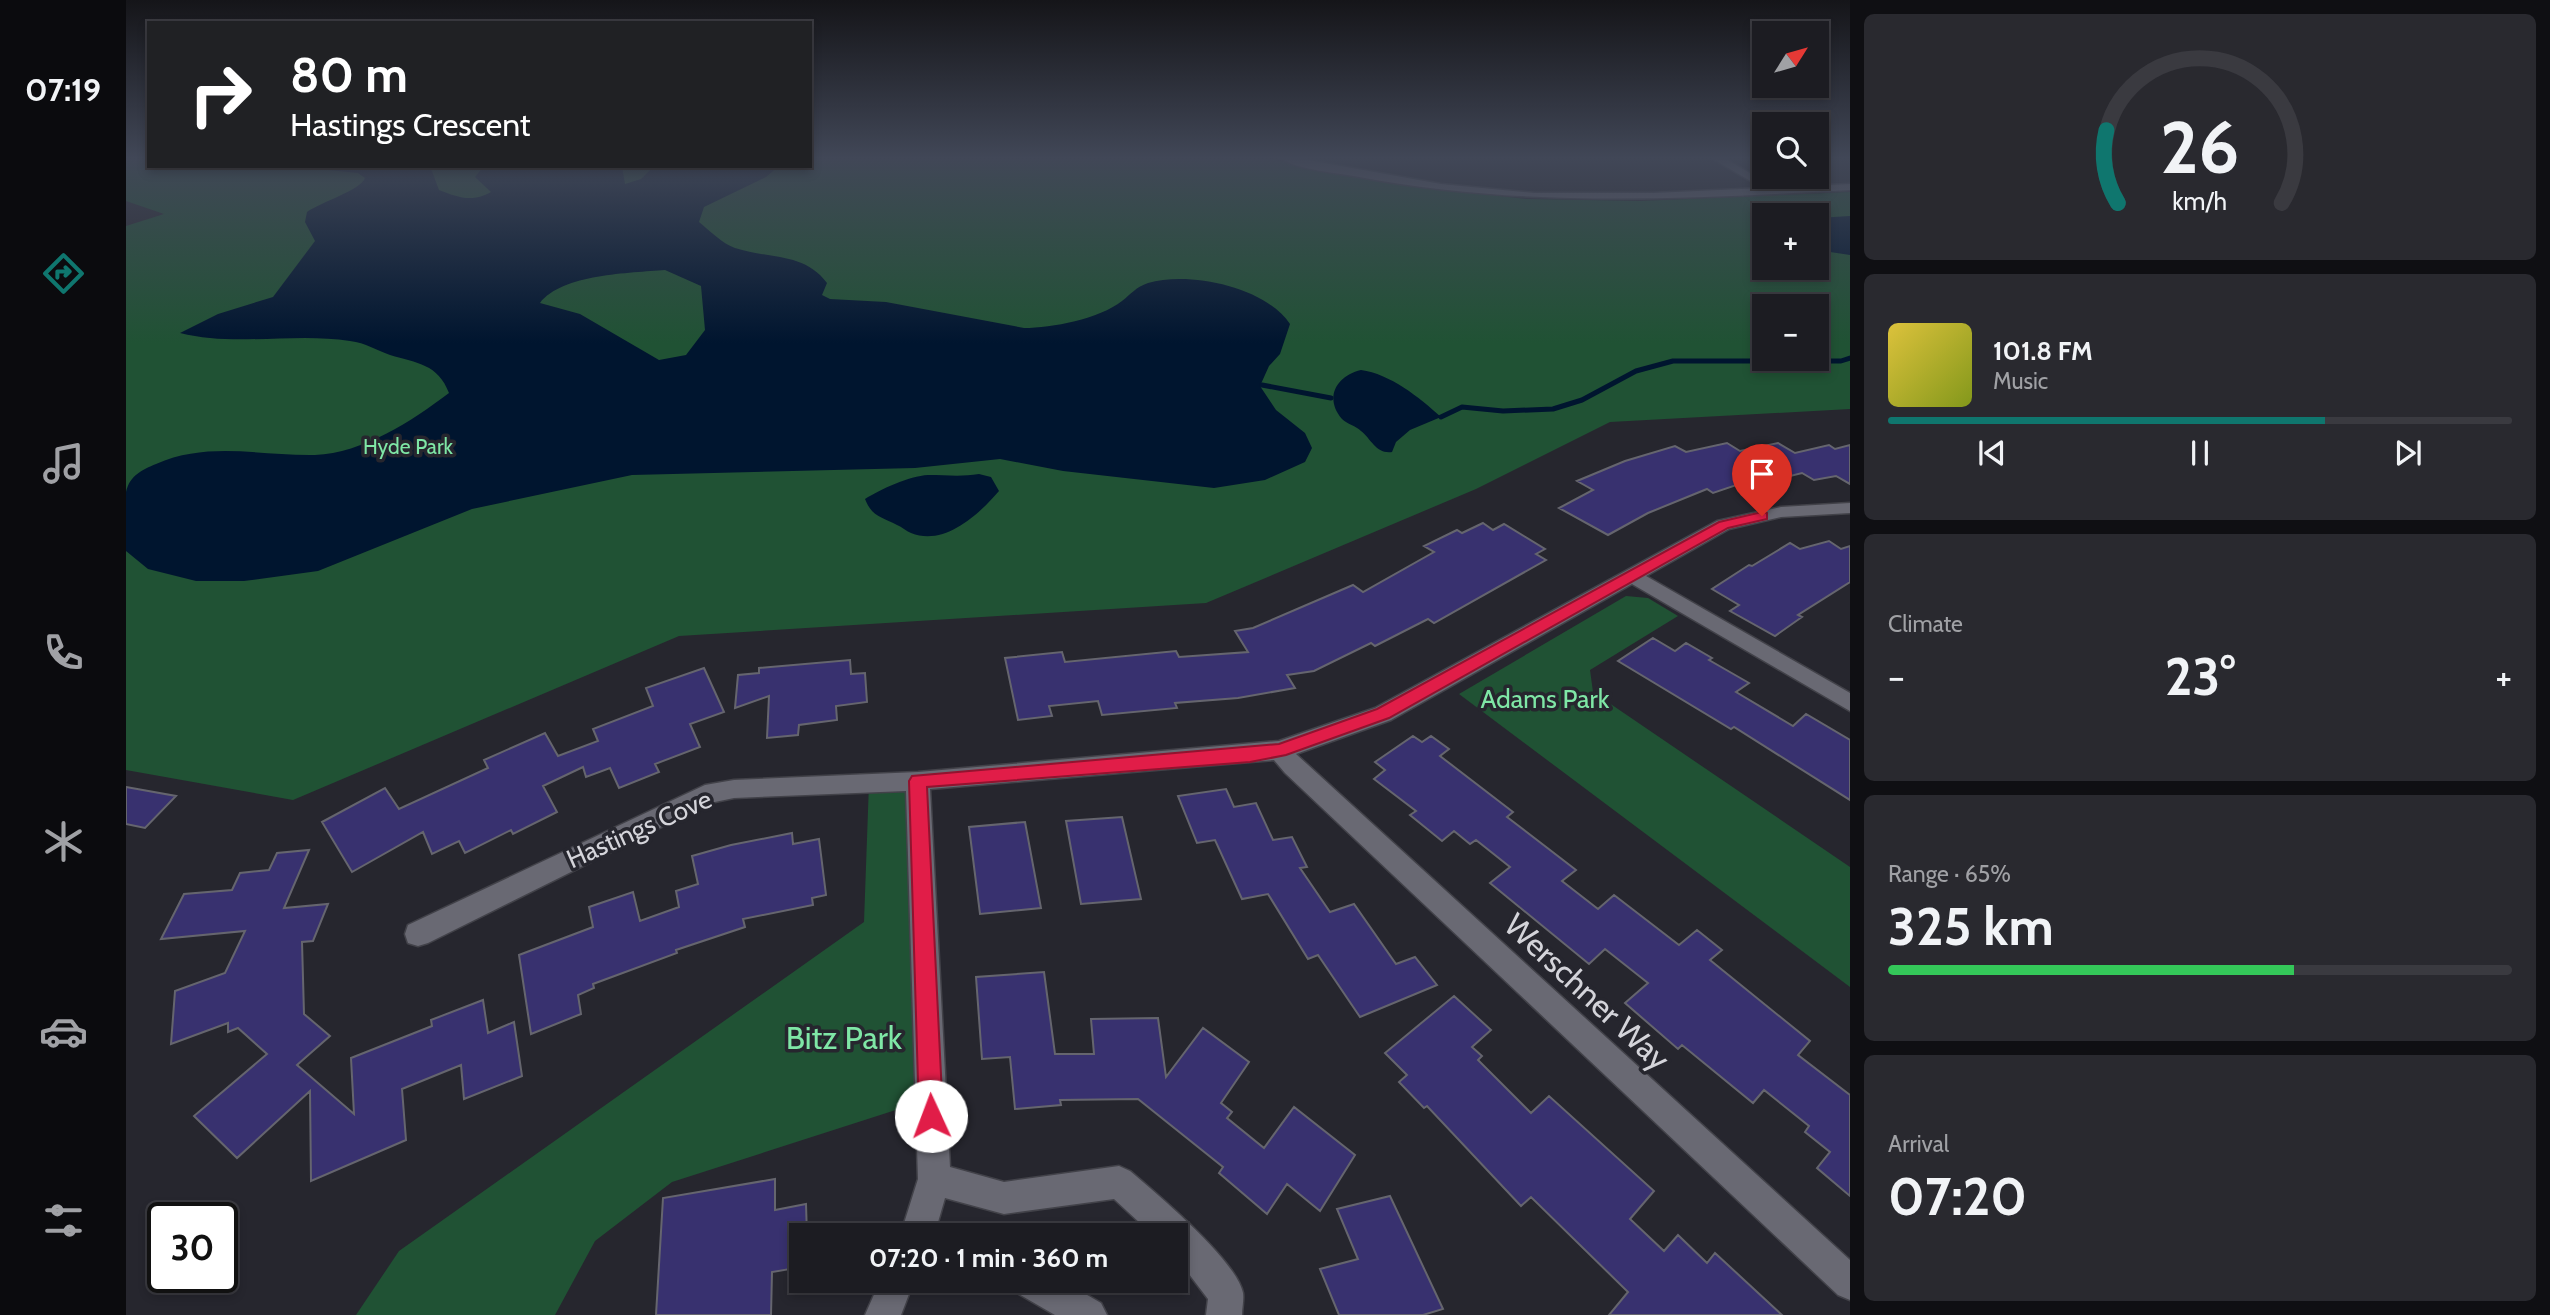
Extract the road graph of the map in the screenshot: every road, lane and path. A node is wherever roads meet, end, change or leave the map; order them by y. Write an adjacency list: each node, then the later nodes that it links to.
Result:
1 (1850, 508): 2 (street, Hastings Cove)
2 (1632, 576): 3 (street); 4 (street, Hastings Cove)
3 (1850, 703)
4 (1280, 750): 5 (street, Hastings Cove); 9 (street, Werschner Way)
5 (918, 781): 6 (street, Hastings Cove); 7 (street)
6 (418, 934)
7 (934, 1179): 8 (street); 14 (street)
8 (921, 1223)
9 (1850, 1283)
10 (892, 1293): 12 (street)
11 (1050, 1293): 13 (street)
12 (883, 1315)
13 (1088, 1315)
14 (1224, 1315)

